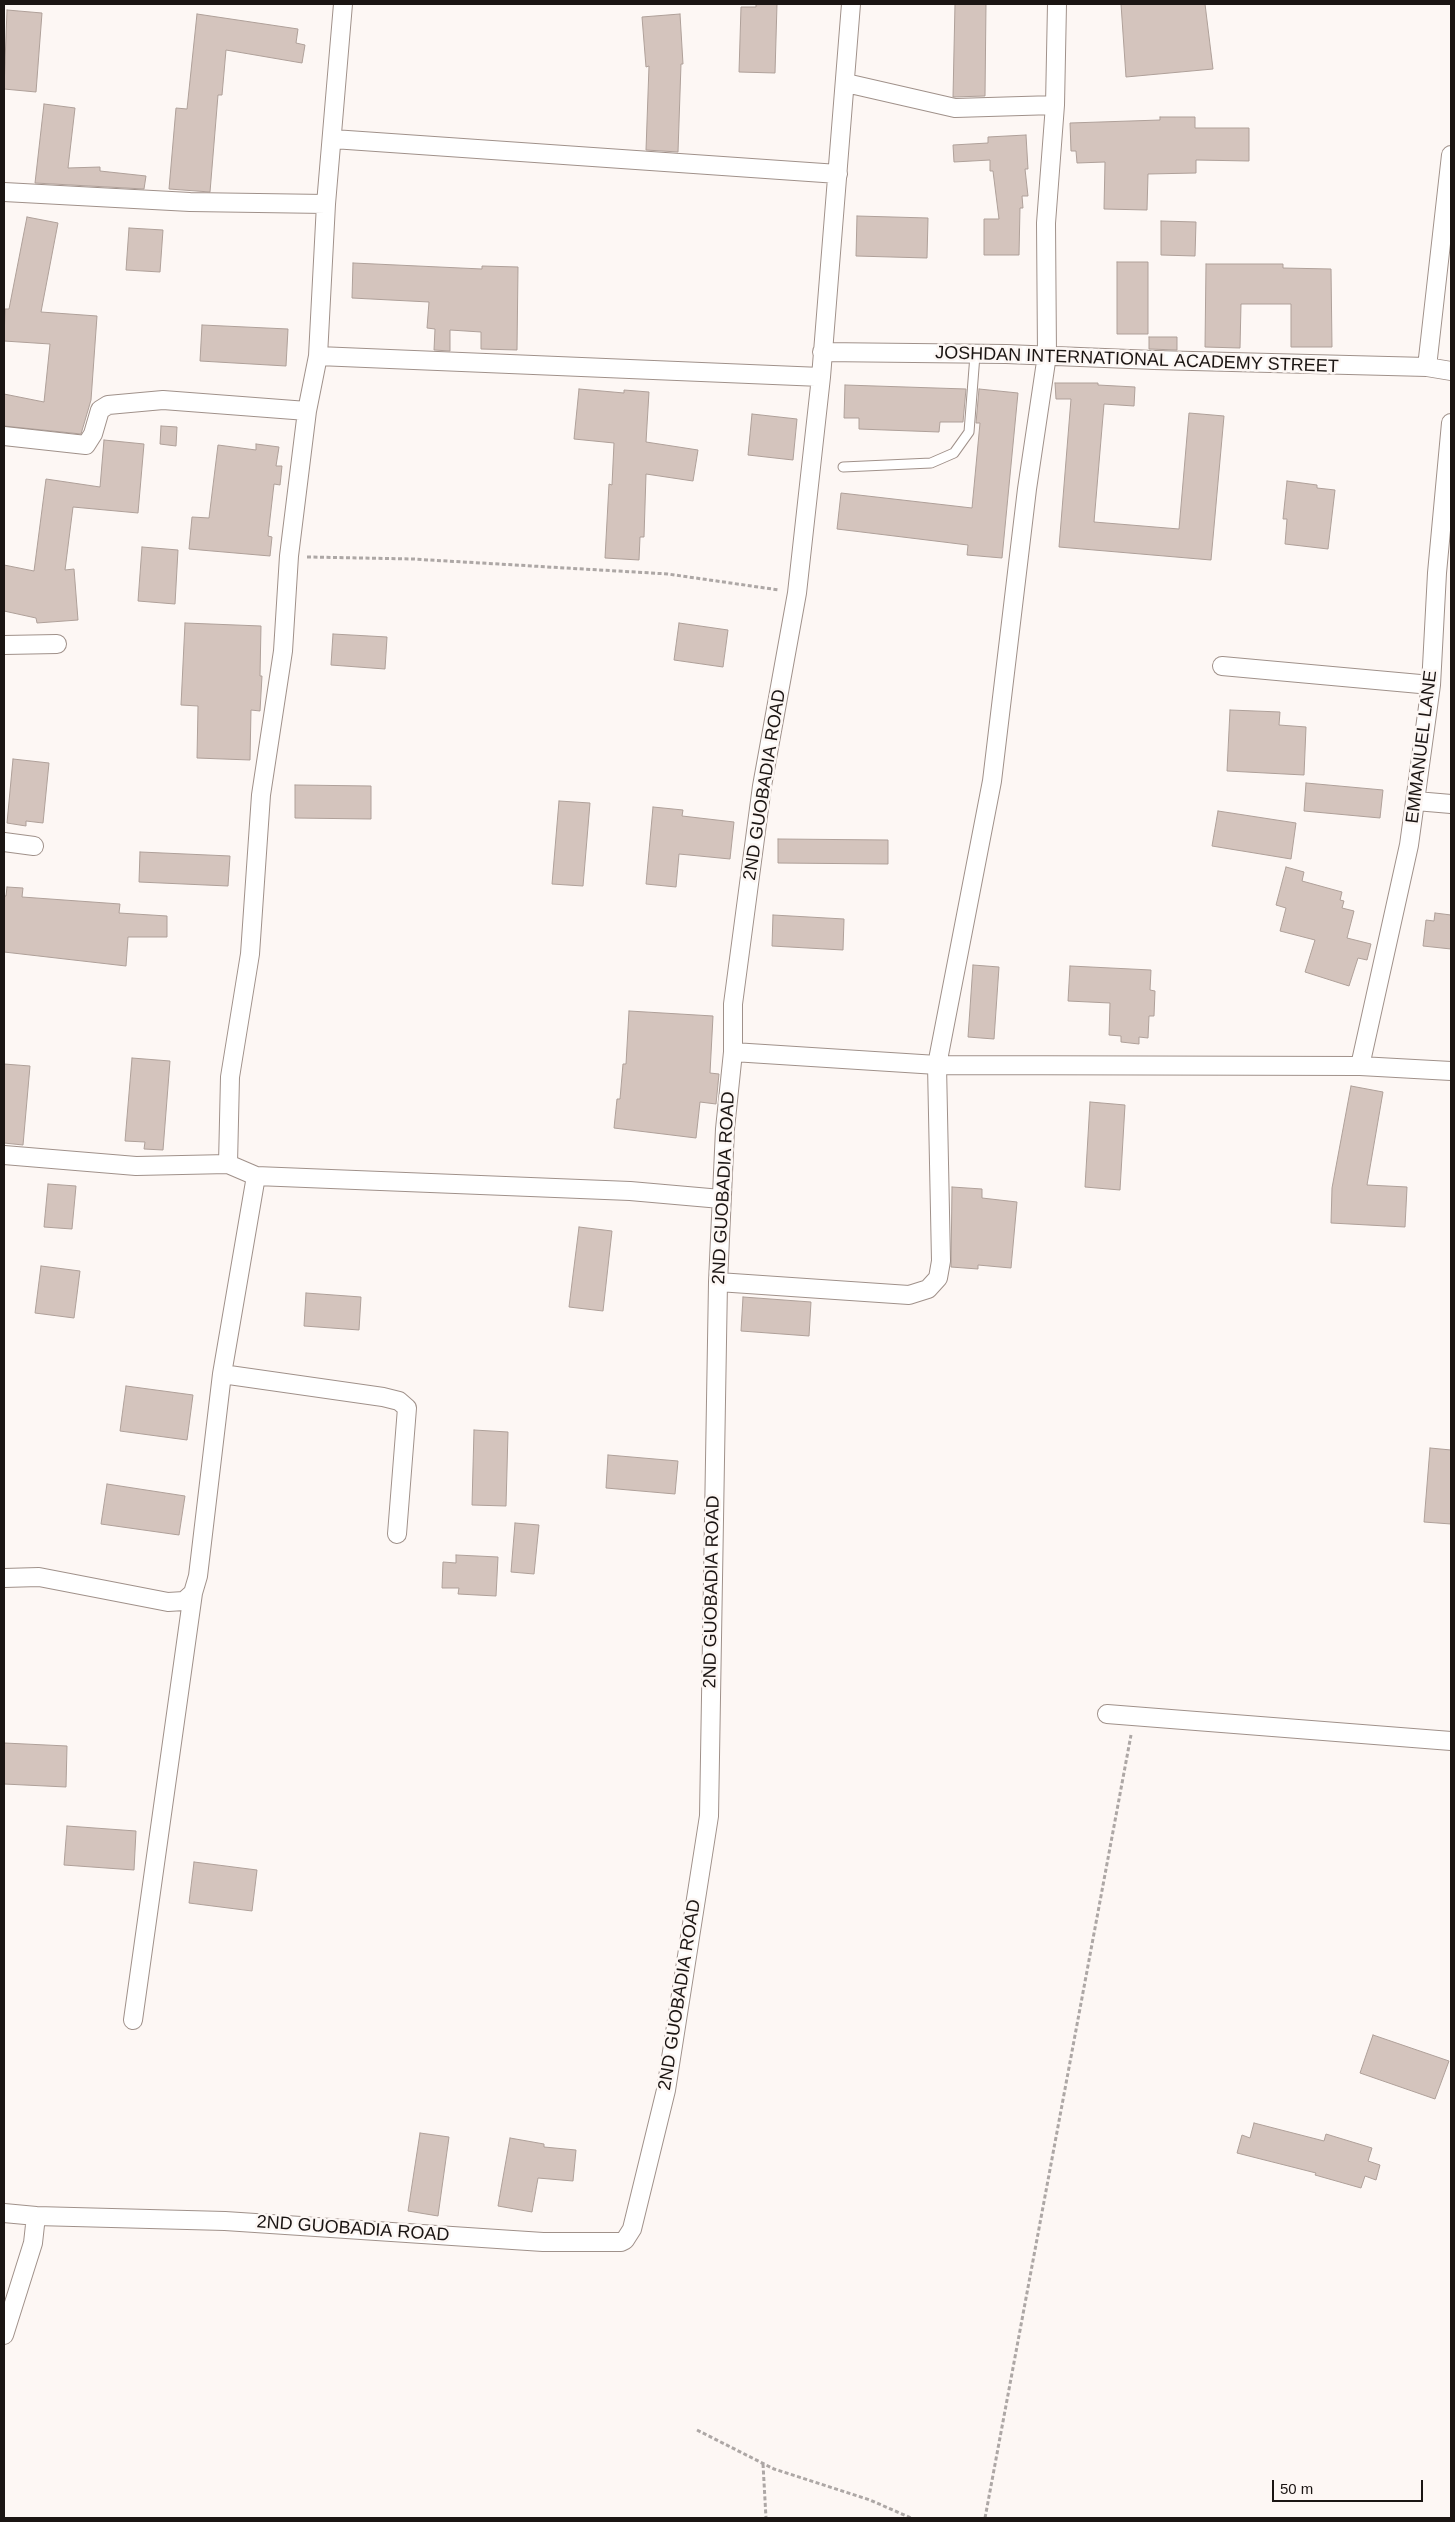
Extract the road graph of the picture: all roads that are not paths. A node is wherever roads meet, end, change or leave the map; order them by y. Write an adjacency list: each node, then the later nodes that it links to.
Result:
1 (343, 4): 6 (street)
2 (851, 4): 4 (street, 2ND GUOBADIA ROAD)
3 (1057, 4): 5 (street)
4 (846, 83): 5 (street); 8 (street, 2ND GUOBADIA ROAD)
5 (1055, 105): 13 (street)
6 (333, 139): 8 (street); 10 (street)
7 (1451, 155): 15 (street)
8 (838, 174): 11 (street, 2ND GUOBADIA ROAD)
9 (4, 192): 10 (street)
10 (326, 204): 14 (street)
11 (822, 352): 12 (street, JOSHDAN INTERNATIONAL ACADEMY STREET); 17 (street, 2ND GUOBADIA ROAD)
12 (975, 355): 13 (street, JOSHDAN INTERNATIONAL ACADEMY STREET); 21 (lane)
13 (1047, 355): 15 (street, JOSHDAN INTERNATIONAL ACADEMY STREET); 31 (street)
14 (318, 356): 17 (street); 18 (street)
15 (1427, 367): 16 (street, JOSHDAN INTERNATIONAL ACADEMY STREET)
16 (1451, 371)
17 (820, 377): 30 (street, 2ND GUOBADIA ROAD)
18 (307, 411): 20 (street); 35 (street)
19 (1451, 422): 25 (street, EMMANUEL LANE)
20 (4, 436)
21 (844, 467)
22 (57, 644): 23 (street)
23 (4, 645)
24 (1222, 666): 25 (street)
25 (1431, 685): 26 (street, EMMANUEL LANE)
26 (1416, 801): 27 (street); 32 (street, EMMANUEL LANE)
27 (1451, 804)
28 (4, 842): 29 (street)
29 (34, 846)
30 (733, 1052): 31 (street); 37 (street, 2ND GUOBADIA ROAD)
31 (937, 1065): 32 (street); 38 (street)
32 (1360, 1066): 33 (street)
33 (1451, 1071)
34 (4, 1155): 35 (street)
35 (228, 1164): 36 (street)
36 (256, 1176): 37 (street); 39 (street)
37 (721, 1199): 38 (street, 2ND GUOBADIA ROAD)
38 (718, 1282): 47 (street, 2ND GUOBADIA ROAD)
39 (222, 1374): 40 (street); 42 (street)
40 (398, 1534)
41 (4, 1578): 42 (street)
42 (193, 1593): 45 (street)
43 (1107, 1714): 44 (street)
44 (1451, 1741)
45 (133, 2020)
46 (4, 2213): 47 (street)
47 (36, 2216): 48 (street)
48 (4, 2335)

